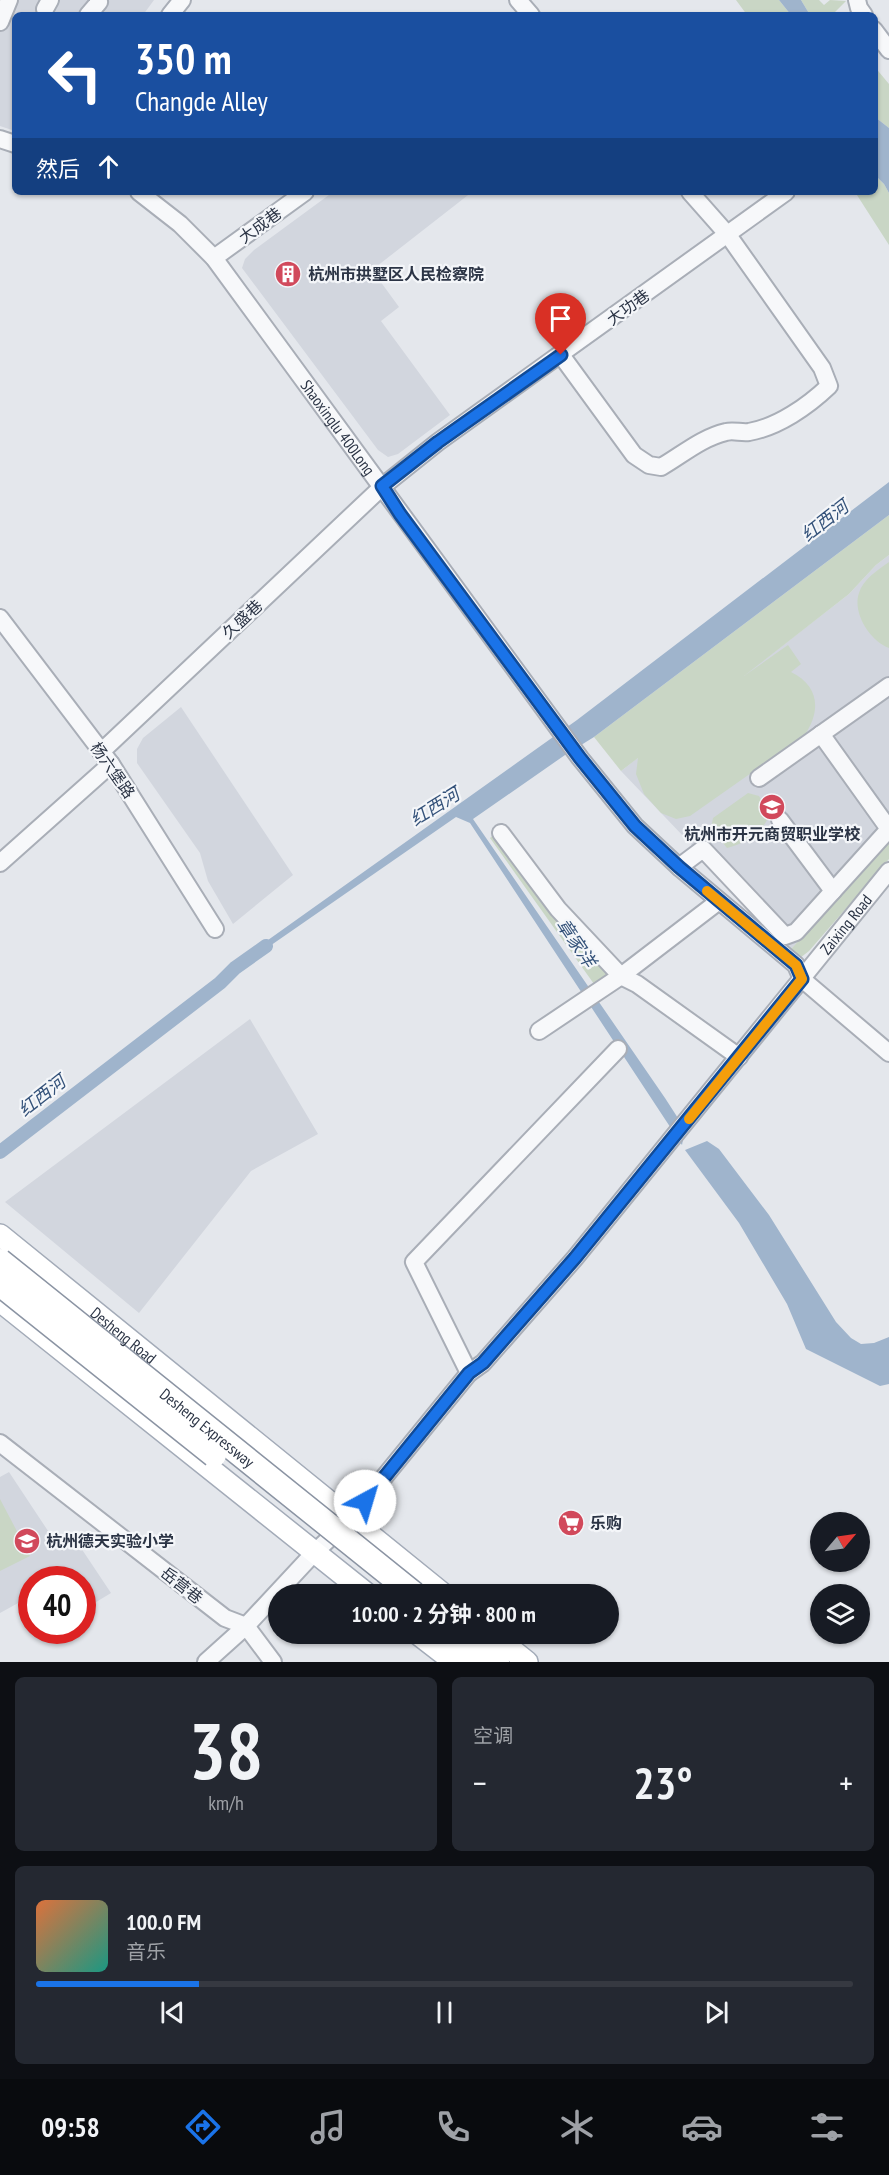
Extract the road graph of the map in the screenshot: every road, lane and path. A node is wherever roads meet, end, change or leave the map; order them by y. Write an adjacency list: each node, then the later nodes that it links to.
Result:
1 (9, 0): 8 (street)
2 (98, 0): 5 (street)
3 (182, 0): 6 (street)
4 (518, 0): 7 (street)
5 (91, 12)
6 (172, 12)
7 (528, 12)
8 (0, 22)
9 (878, 35): 10 (street)
10 (889, 50)
11 (143, 195): 16 (street, Shaoxinglu 400Long)
12 (301, 195): 16 (street, 大成巷)
13 (693, 195): 15 (street)
14 (782, 195): 15 (street, 大功巷)
15 (728, 235): 17 (street, 大功巷); 17 (street)
16 (214, 258): 18 (street, Shaoxinglu 400Long)
17 (561, 355): 18 (street, 大功巷)
18 (382, 486): 22 (street, 久盛巷); 28 (street, Shaoxinglu 400Long)
19 (0, 618): 22 (street, 杨六堡路)
20 (889, 686): 21 (street)
21 (820, 734): 23 (street); 25 (street)
22 (106, 758): 27 (street, 久盛巷); 32 (street, 杨六堡路)
23 (759, 778)
24 (780, 820): 30 (street)
25 (889, 829): 30 (street)
26 (501, 833): 33 (street)
27 (0, 863)
28 (679, 867): 30 (street); 31 (street, Shaoxinglu 400Long)
29 (889, 871): 34 (street, Zaixing Road)
30 (833, 891)
31 (719, 901): 33 (street); 34 (street, Shaoxinglu 400Long)
32 (215, 929)
33 (621, 976): 35 (street); 38 (street)
34 (802, 979): 37 (street, Shaoxinglu 400Long); 38 (street, Zaixing Road)
35 (539, 1031)
36 (618, 1049): 43 (street)
37 (889, 1053)
38 (739, 1058): 43 (street, Zaixing Road)
39 (0, 1235): 45 (main road, Desheng Road)
40 (0, 1261): 49 (highway, Desheng Expressway, bridge)
41 (0, 1284): 48 (highway, Desheng Expressway, bridge)
42 (0, 1301): 46 (main road)
43 (469, 1373): 45 (street, Zaixing Road)
44 (0, 1443): 51 (street, 岳营巷)
45 (350, 1519): 46 (street, Zaixing Road); 50 (main road, Desheng Road)
46 (314, 1553): 47 (main road); 51 (street, Zaixing Road)
47 (355, 1584)
48 (377, 1584)
49 (402, 1584)
50 (431, 1584)
51 (246, 1626): 56 (street, Zaixing Road); 57 (street, 岳营巷)
52 (431, 1644): 58 (main road)
53 (451, 1644): 59 (highway)
54 (474, 1644): 60 (highway)
55 (504, 1644): 61 (main road)
56 (206, 1662)
57 (273, 1662)
58 (455, 1662)
59 (474, 1662)
60 (497, 1662)
61 (527, 1662)

